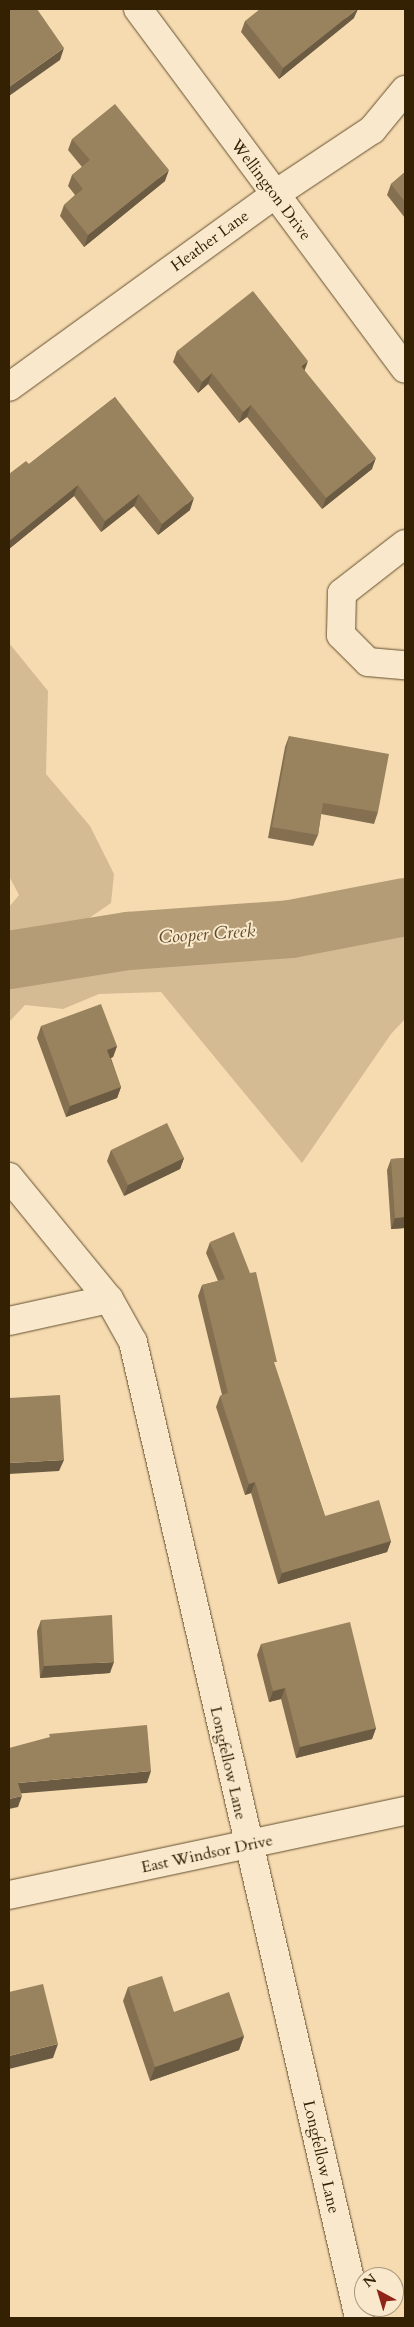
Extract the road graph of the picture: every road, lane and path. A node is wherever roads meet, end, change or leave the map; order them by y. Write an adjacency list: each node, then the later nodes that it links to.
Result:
1 (138, 9): 3 (street, Wellington Drive)
2 (405, 90): 3 (street, Heather Lane)
3 (274, 195): 4 (street, Wellington Drive); 5 (street, Heather Lane)
4 (405, 369)
5 (9, 387)
6 (405, 544): 7 (street)
7 (405, 665)
8 (9, 1177): 9 (street, Longfellow Lane)
9 (109, 1299): 10 (street); 12 (street, Longfellow Lane)
10 (9, 1320)
11 (405, 1811): 12 (street, East Windsor Drive)
12 (248, 1846): 13 (street, East Windsor Drive); 14 (street, Longfellow Lane)
13 (9, 1895)
14 (359, 2318)

